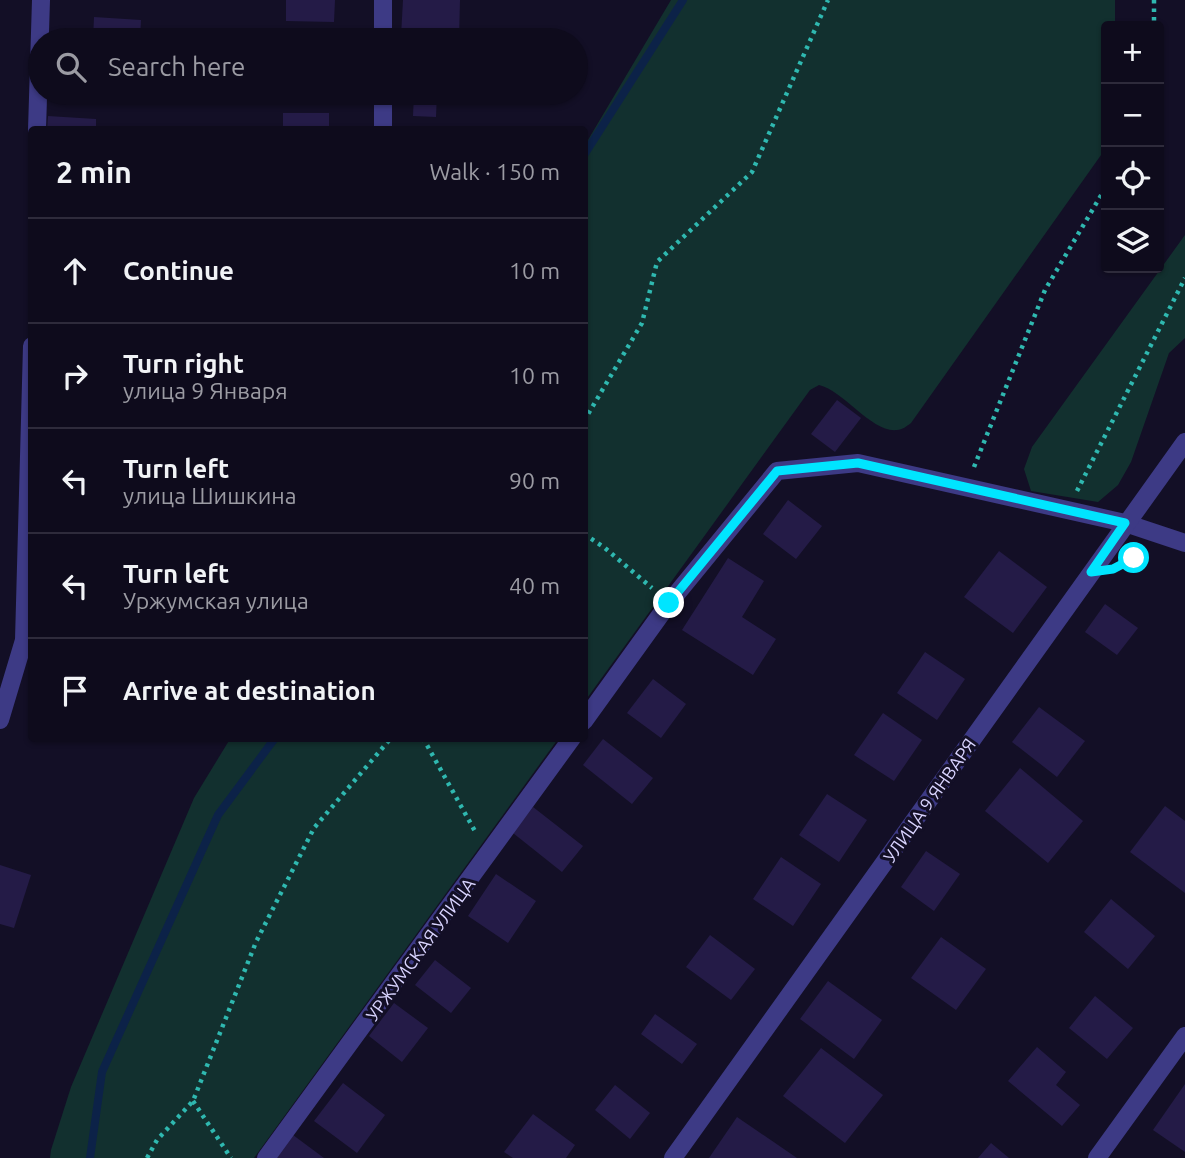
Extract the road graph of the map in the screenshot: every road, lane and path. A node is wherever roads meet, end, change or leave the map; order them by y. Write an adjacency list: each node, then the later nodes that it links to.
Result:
1 (41, 0): 6 (street)
2 (383, 0): 7 (street)
3 (828, 0): 14 (path)
4 (1154, 0): 5 (path)
5 (1154, 21)
6 (40, 28)
7 (383, 28)
8 (38, 105): 10 (street)
9 (383, 105): 11 (street)
10 (37, 126)
11 (383, 126)
12 (1101, 195): 17 (path)
13 (1185, 278): 18 (path)
14 (588, 414)
15 (1185, 442): 19 (street, УЛИЦА 9 ЯНВАРЯ)
16 (28, 477): 26 (street)
17 (966, 486): 18 (street); 24 (street)
18 (1067, 511): 19 (street)
19 (1125, 523): 21 (street); 23 (street, УЛИЦА 9 ЯНВАРЯ)
20 (588, 537): 24 (path)
21 (1185, 543)
22 (1161, 558): 23 (path)
23 (1091, 572): 36 (street, УЛИЦА 9 ЯНВАРЯ)
24 (669, 603): 25 (street)
25 (588, 715)
26 (0, 720)
27 (388, 742): 32 (path)
28 (426, 742): 30 (path)
29 (569, 742): 30 (street, УРЖУМСКАЯ УЛИЦА)
30 (489, 856): 35 (street, УРЖУМСКАЯ УЛИЦА)
31 (1185, 1036): 37 (street)
32 (193, 1101): 33 (path); 34 (path)
33 (147, 1158)
34 (231, 1158)
35 (267, 1158)
36 (673, 1158)
37 (1097, 1158)

